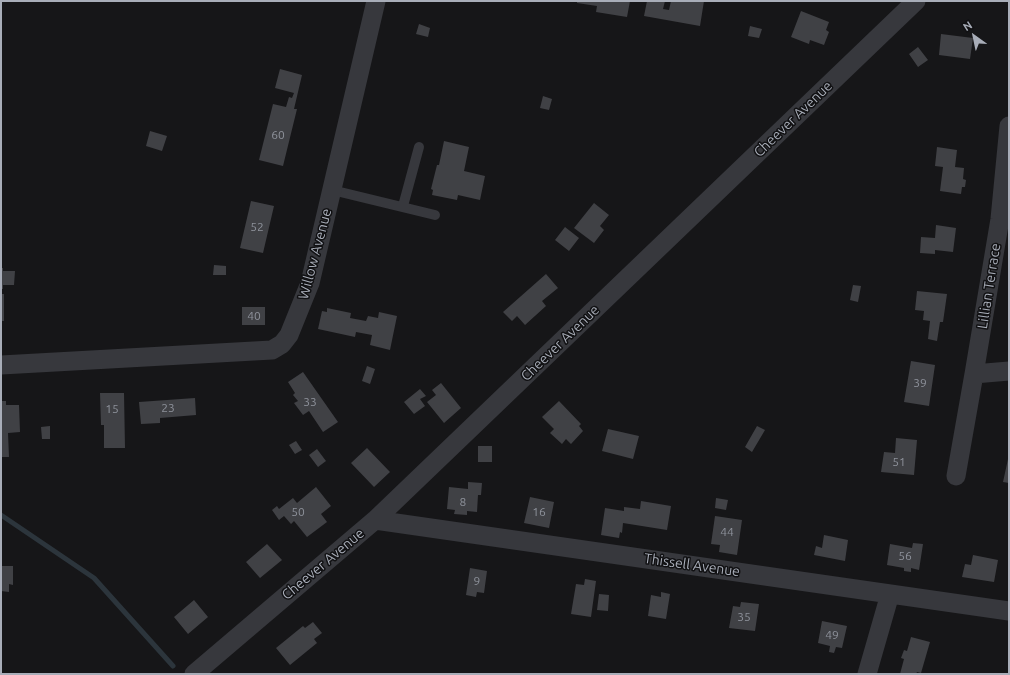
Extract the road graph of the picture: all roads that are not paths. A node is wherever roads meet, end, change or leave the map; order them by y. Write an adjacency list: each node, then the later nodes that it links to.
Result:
1 (376, 1): 5 (street, Willow Avenue)
2 (916, 1): 12 (street, Cheever Avenue)
3 (1009, 126): 10 (street, Lillian Terrace)
4 (419, 147): 6 (lane)
5 (332, 190): 6 (lane); 8 (street, Willow Avenue)
6 (403, 206): 7 (lane)
7 (435, 215)
8 (1, 365)
9 (1009, 371): 10 (street)
10 (974, 374): 11 (street, Lillian Terrace)
11 (956, 476)
12 (375, 520): 13 (street, Thissell Avenue); 15 (street, Cheever Avenue)
13 (890, 594): 14 (street, Thissell Avenue); 16 (street)
14 (1009, 611)
15 (196, 674)
16 (867, 674)

